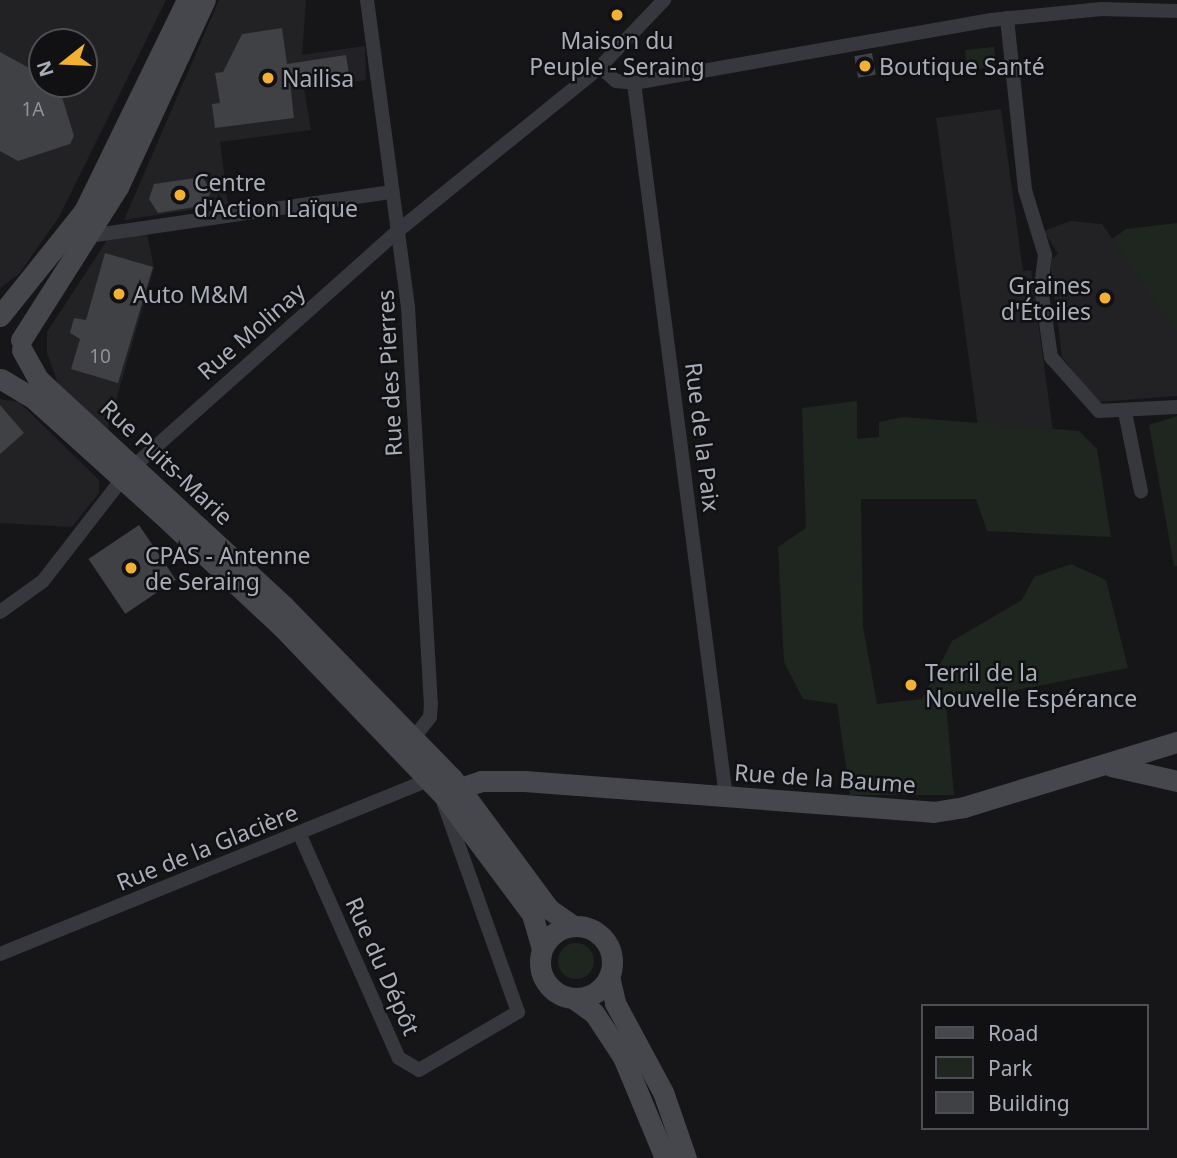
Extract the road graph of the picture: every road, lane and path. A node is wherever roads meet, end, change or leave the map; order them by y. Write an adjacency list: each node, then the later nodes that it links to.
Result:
1 (187, 0): 12 (street)
2 (205, 0): 11 (street)
3 (367, 0): 9 (street, Rue des Pierres)
4 (664, 0): 7 (street, Rue Molinay)
5 (1177, 11): 6 (street)
6 (1007, 19): 8 (street); 16 (street)
7 (600, 67): 8 (street); 10 (street, Rue Molinay)
8 (634, 83): 26 (street, Rue de la Paix)
9 (392, 192): 10 (street, Rue des Pierres); 11 (street)
10 (400, 230): 17 (street, Rue Molinay); 20 (street, Rue des Pierres)
11 (89, 236): 13 (street)
12 (0, 318): 13 (street, Rue Puits-Marie)
13 (22, 345): 14 (street); 17 (street, Rue Puits-Marie)
14 (0, 379): 17 (street, Rue Puits-Marie)
15 (1177, 407): 16 (street)
16 (1125, 411): 18 (street)
17 (128, 472): 19 (street, Rue Molinay); 20 (street, Rue Puits-Marie); 23 (street, Rue Puits-Marie)
18 (1141, 491)
19 (0, 612)
20 (412, 740): 25 (street, Rue Puits-Marie)
21 (1177, 742): 22 (street, Rue de la Baume)
22 (1095, 766): 24 (street); 26 (street, Rue de la Baume)
23 (429, 780): 25 (street, Rue Puits-Marie); 27 (street, Rue de la Glacière)
24 (1177, 781)
25 (452, 792): 26 (street, Rue de la Baume); 27 (street, Rue du Dépôt); 28 (street); 29 (street)
26 (726, 797)
27 (300, 835): 30 (street, Rue de la Glacière)
28 (573, 926): 29 (street); 31 (street)
29 (542, 949): 32 (street)
30 (0, 954)
31 (609, 976): 32 (street); 34 (street)
32 (573, 998): 33 (street)
33 (665, 1158)
34 (686, 1158)

